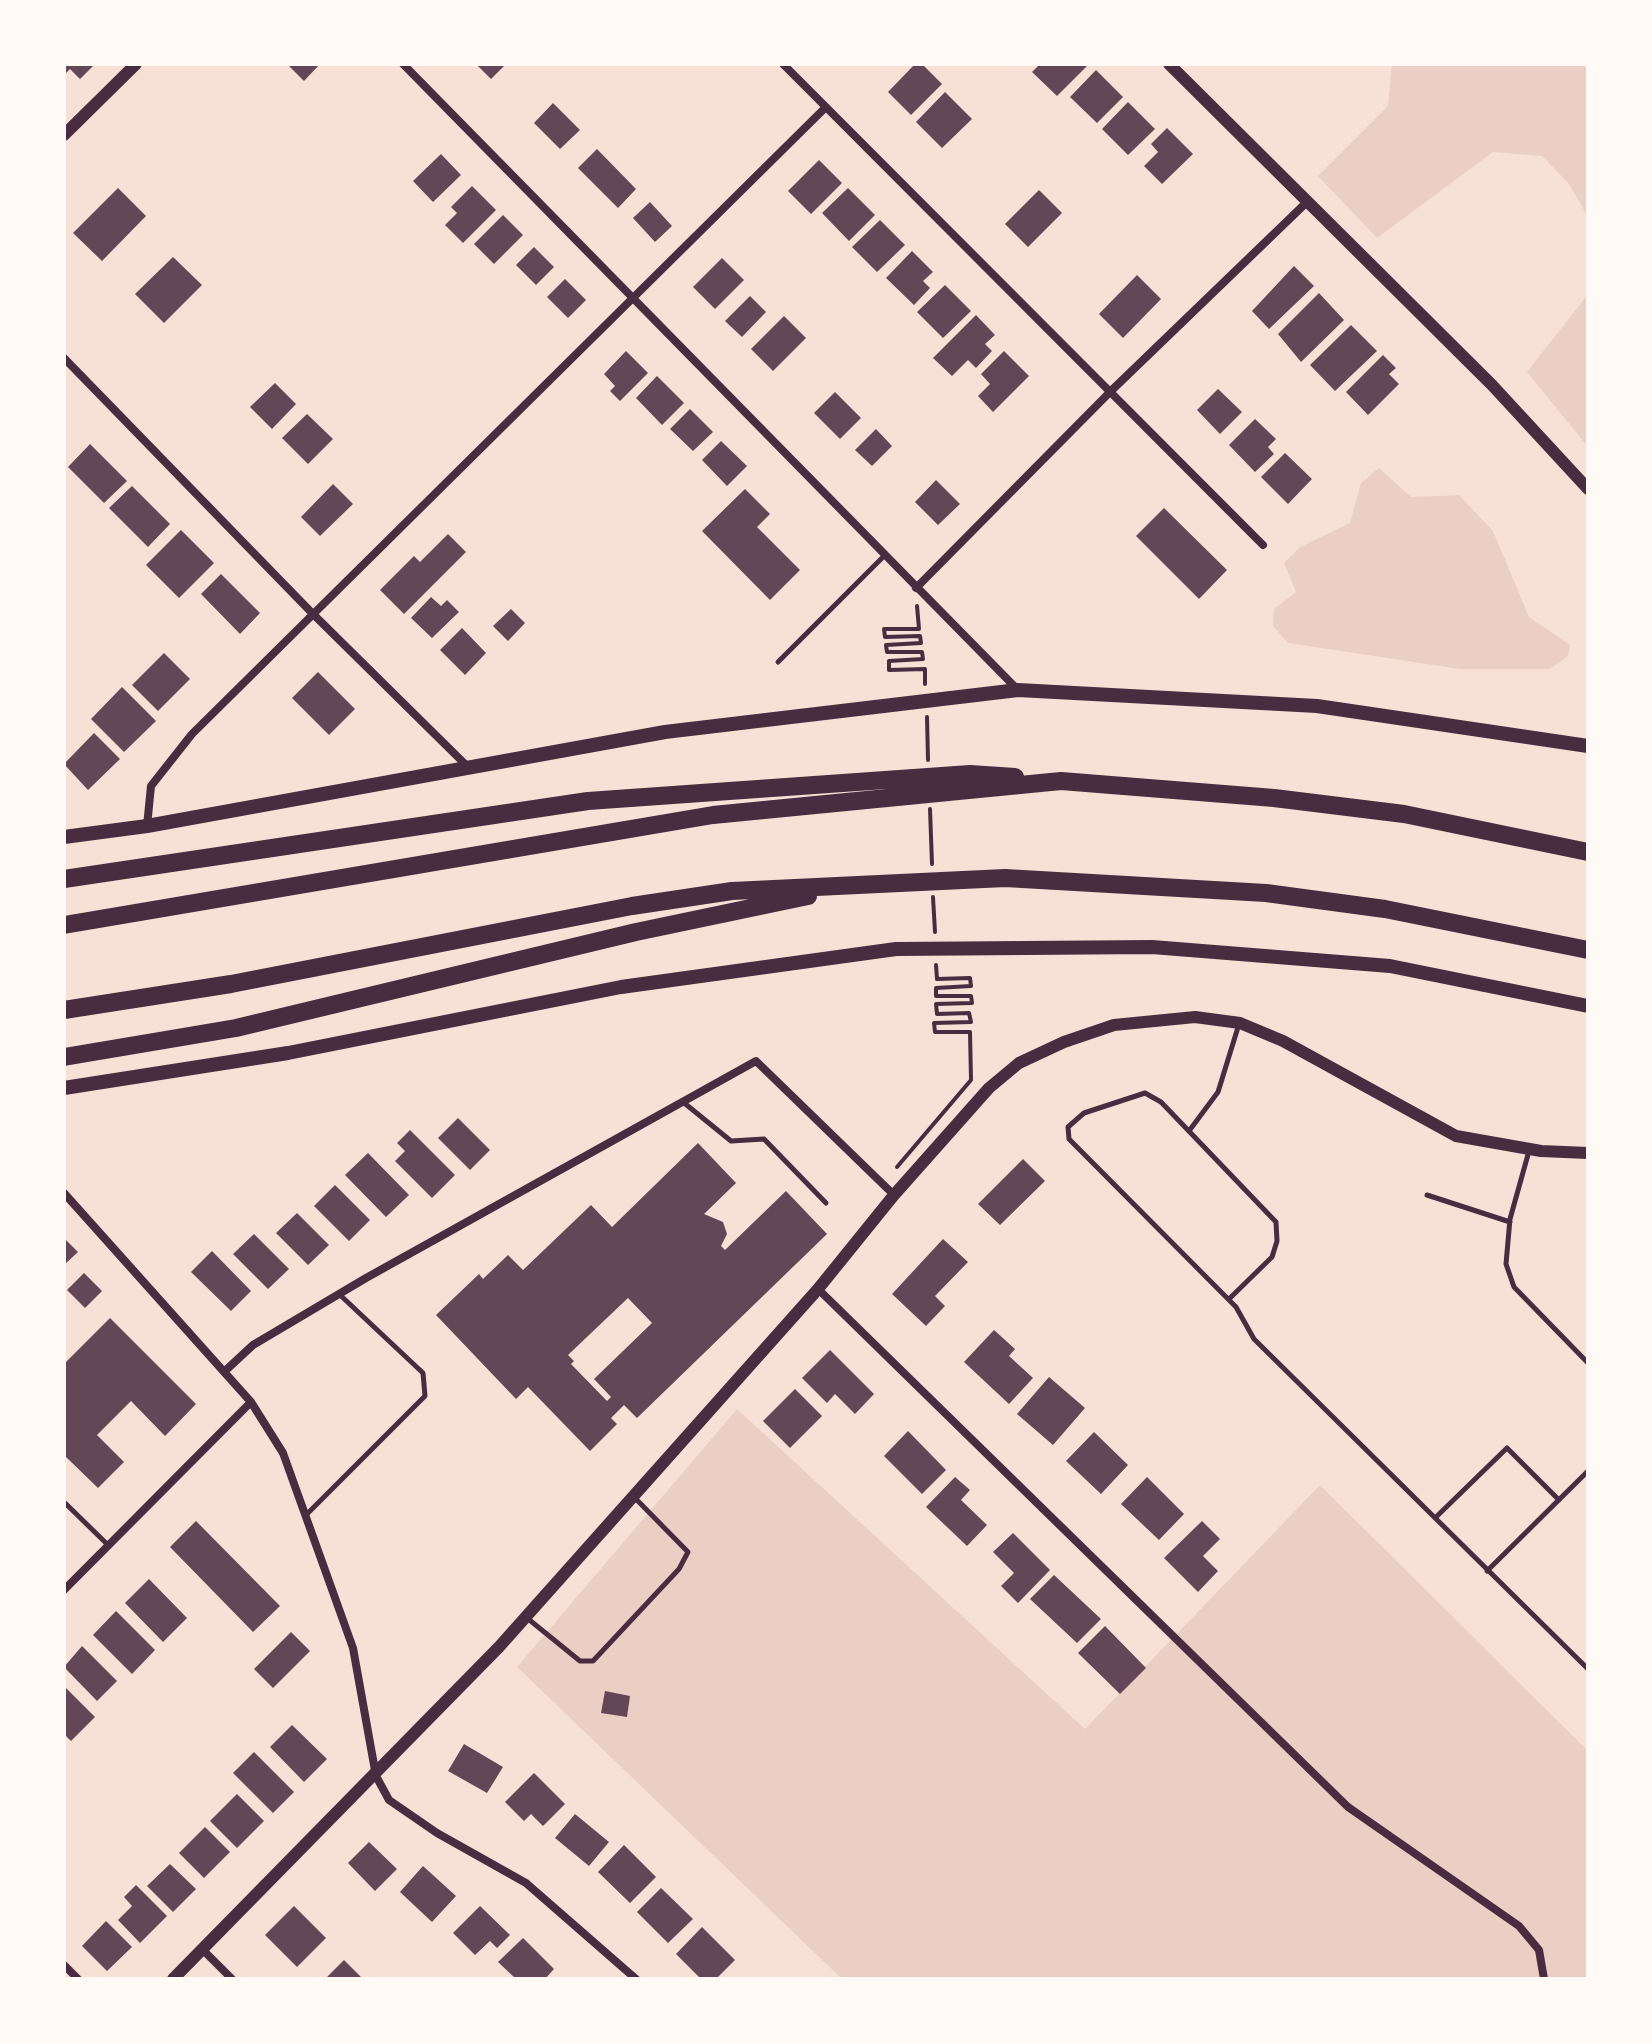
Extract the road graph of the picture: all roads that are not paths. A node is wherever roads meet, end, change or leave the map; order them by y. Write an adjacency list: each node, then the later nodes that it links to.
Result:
1 (136, 64): 6 (street)
2 (403, 64): 8 (street)
3 (783, 64): 5 (street)
4 (1169, 64): 7 (street)
5 (826, 107): 8 (street); 10 (street)
6 (64, 135)
7 (1307, 202): 10 (street); 11 (street)
8 (634, 299): 13 (street); 15 (street)
9 (64, 358): 15 (street)
10 (1112, 390): 12 (street); 14 (street)
11 (1588, 489)
12 (1263, 545)
13 (884, 556): 14 (street); 16 (lane)
14 (916, 588): 17 (street)
15 (313, 614): 19 (street); 21 (street)
16 (778, 662)
17 (1018, 690): 18 (main road); 19 (main road)
18 (1588, 746)
19 (467, 766): 21 (main road)
20 (1061, 781): 23 (highway); 24 (highway); 26 (highway)
21 (147, 826): 22 (main road)
22 (64, 837)
23 (1588, 852)
24 (64, 879)
25 (859, 884): 27 (highway); 29 (highway); 31 (highway)
26 (64, 925)
27 (1588, 950)
28 (1588, 1006): 32 (main road)
29 (64, 1010)
30 (1240, 1023): 34 (lane); 35 (street); 38 (street)
31 (64, 1057)
32 (64, 1088)
33 (682, 1101): 38 (street); 40 (lane); 43 (street)
34 (1189, 1131): 44 (lane); 44 (lane)
35 (1530, 1149): 36 (street); 41 (lane)
36 (1588, 1153)
37 (64, 1193): 46 (street)
38 (894, 1195): 42 (street)
39 (1427, 1195): 41 (lane)
40 (826, 1203)
41 (1510, 1222): 45 (lane)
42 (818, 1289): 49 (street); 66 (street)
43 (339, 1294): 46 (street); 52 (lane)
44 (1229, 1299): 53 (lane)
45 (1588, 1363)
46 (225, 1371): 47 (street)
47 (251, 1402): 52 (street); 54 (street)
48 (1588, 1471): 50 (lane)
49 (633, 1496): 57 (street); 57 (lane)
50 (1559, 1500): 53 (lane); 55 (lane)
51 (64, 1502): 54 (lane)
52 (305, 1515): 59 (street)
53 (1435, 1518): 55 (lane)
54 (108, 1545): 56 (street)
55 (1487, 1571): 58 (lane)
56 (64, 1590)
57 (527, 1617): 59 (street)
58 (1588, 1669)
59 (376, 1776): 60 (street); 65 (street)
60 (203, 1950): 63 (street); 64 (street)
61 (64, 1965): 62 (street)
62 (78, 1979)
63 (173, 1979)
64 (232, 1979)
65 (636, 1979)
66 (1544, 1979)

